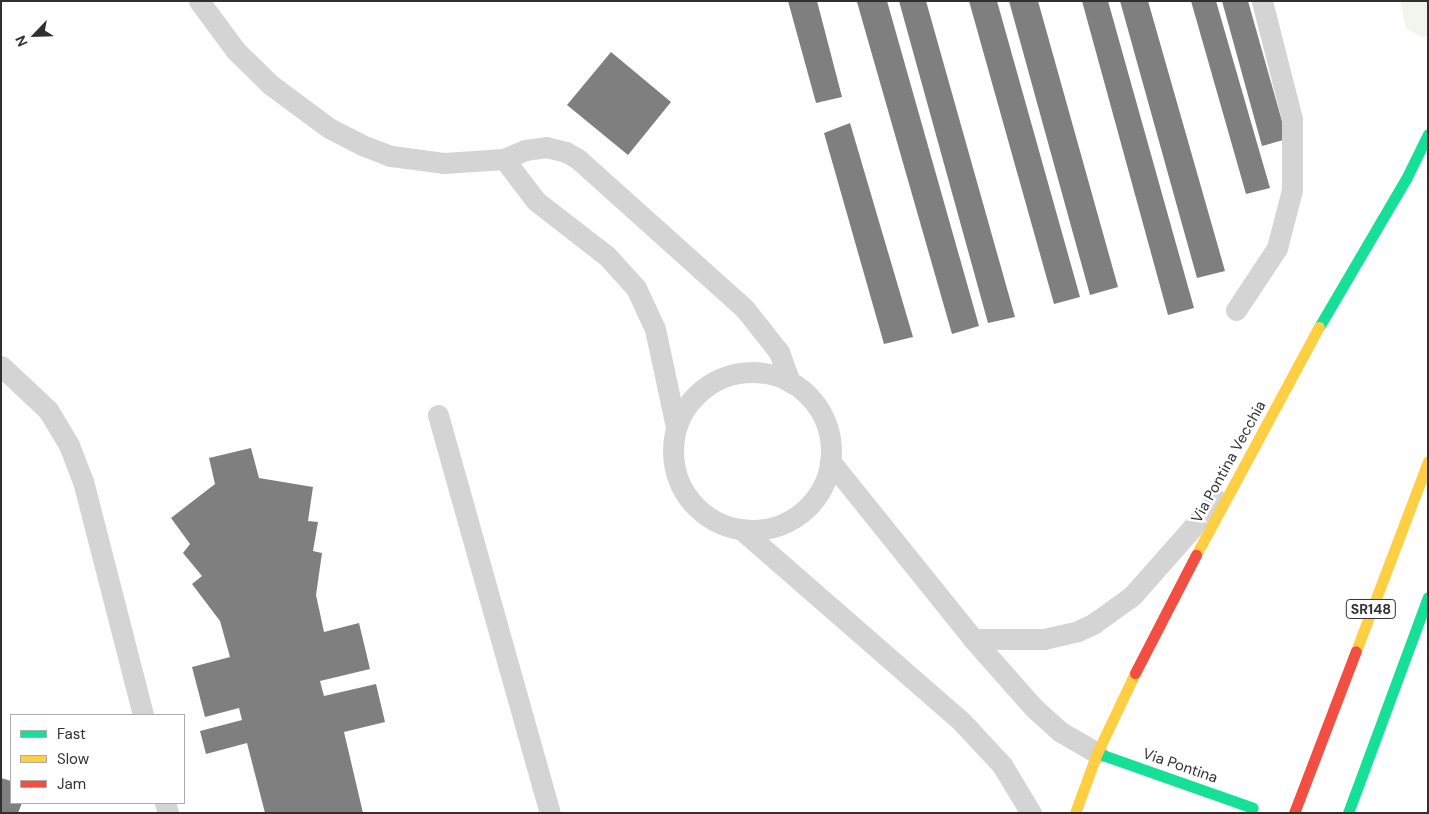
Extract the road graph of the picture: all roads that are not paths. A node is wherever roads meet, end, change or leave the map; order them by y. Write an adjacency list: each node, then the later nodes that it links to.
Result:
1 (199, 1): 4 (lane)
2 (1262, 1): 5 (lane)
3 (1428, 134): 12 (main road, Via Pontina Vecchia)
4 (504, 159): 7 (lane); 9 (lane)
5 (1236, 310)
6 (1, 366): 16 (lane)
7 (790, 382): 9 (lane); 10 (lane)
8 (438, 415): 19 (lane)
9 (676, 427): 13 (lane)
10 (830, 460): 13 (lane); 15 (lane)
11 (1428, 460): 22 (main road, SR148)
12 (1240, 473): 15 (lane); 17 (main road, Via Pontina Vecchia)
13 (742, 530): 20 (lane)
14 (1428, 597): 23 (main road, SR148)
15 (973, 639): 17 (lane)
16 (143, 714)
17 (1097, 753): 18 (main road, Via Pontina); 21 (main road, Via Pontina Vecchia)
18 (1253, 808)
19 (550, 813)
20 (1031, 813)
21 (1075, 813)
22 (1294, 813)
23 (1348, 813)

